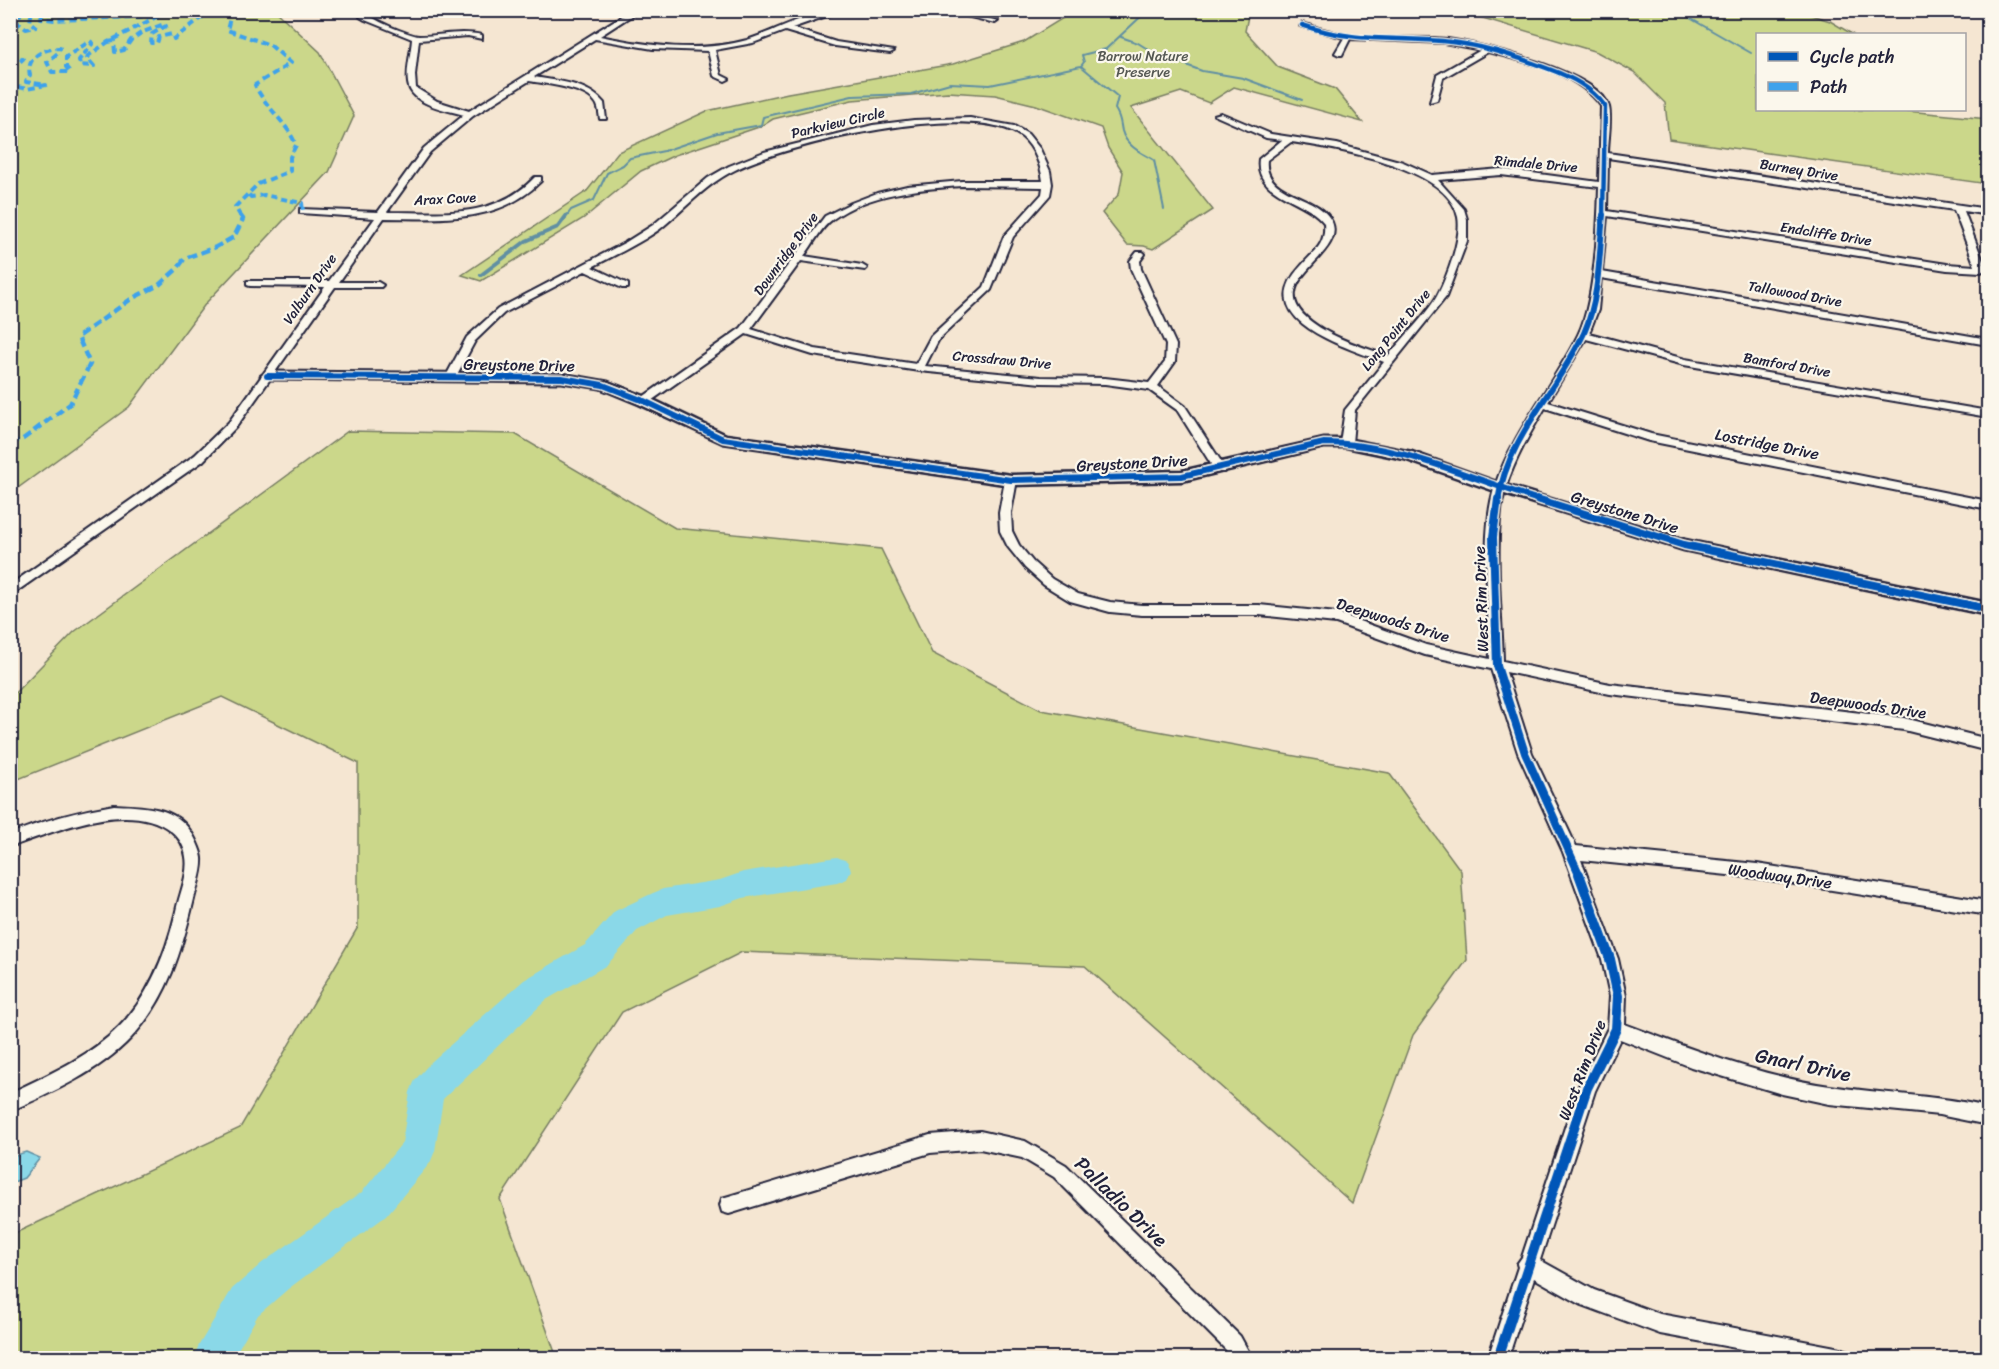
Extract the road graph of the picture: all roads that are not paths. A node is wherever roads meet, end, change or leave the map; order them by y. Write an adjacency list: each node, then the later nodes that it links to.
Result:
1 (360, 10): 12 (street)
2 (621, 10): 5 (street)
3 (841, 10): 8 (street)
4 (945, 10): 6 (street)
5 (636, 12): 10 (street, Valburn Drive)
6 (995, 21)
7 (1302, 25): 11 (street, West Rim Drive)
8 (784, 28): 13 (street); 15 (street)
9 (479, 37): 12 (street)
10 (595, 37): 13 (street); 17 (street, Valburn Drive)
11 (1348, 37): 14 (street, West Rim Drive); 16 (street)
12 (416, 38): 20 (street)
13 (711, 48): 18 (street)
14 (1486, 50): 19 (street); 24 (street, West Rim Drive)
15 (890, 51)
16 (1339, 53)
17 (527, 78): 20 (street, Valburn Drive); 22 (street)
18 (725, 79)
19 (1432, 100)
20 (470, 114): 33 (street, Valburn Drive)
21 (1218, 115): 23 (street, Long Point Drive)
22 (603, 117)
23 (1288, 140): 25 (street, Long Point Drive); 46 (street)
24 (1605, 155): 28 (street, West Rim Drive); 29 (street, Burney Drive)
25 (1431, 178): 28 (street, Rimdale Drive); 46 (street, Long Point Drive)
26 (538, 179): 33 (street, Arax Cove)
27 (1048, 184): 35 (street, Downridge Drive); 36 (street, Parkview Circle); 47 (street)
28 (1603, 185): 32 (street, West Rim Drive)
29 (1958, 207): 31 (street, Burney Drive); 32 (street, Endcliffe Drive)
30 (303, 211): 33 (street, Arax Cove)
31 (1989, 212)
32 (1603, 213): 38 (street, West Rim Drive)
33 (379, 215): 40 (street, Valburn Drive)
34 (1140, 254): 50 (street)
35 (798, 258): 37 (street); 43 (street, Downridge Drive)
36 (585, 267): 42 (street); 49 (street, Parkview Circle)
37 (862, 268)
38 (1597, 274): 44 (street, West Rim Drive); 45 (street, Tallowood Drive)
39 (250, 283): 40 (street)
40 (330, 283): 41 (street); 48 (street, Valburn Drive)
41 (378, 285)
42 (625, 286)
43 (745, 330): 47 (street, Crossdraw Drive); 51 (street, Downridge Drive)
44 (1583, 335): 52 (street, West Rim Drive); 53 (street, Bamford Drive)
45 (1989, 342)
46 (1389, 360): 54 (street, Long Point Drive)
47 (920, 368): 50 (street, Crossdraw Drive)
48 (267, 376): 49 (street, Greystone Drive); 59 (street, Valburn Drive)
49 (450, 378): 51 (street, Greystone Drive)
50 (1152, 387): 55 (street, Crossdraw Drive)
51 (644, 401): 56 (street, Greystone Drive)
52 (1543, 404): 57 (street, West Rim Drive); 58 (street, Lostridge Drive)
53 (1989, 414)
54 (1346, 443): 55 (street, Greystone Drive); 57 (street, Greystone Drive)
55 (1220, 470): 56 (street, Greystone Drive)
56 (1011, 480): 61 (street, Deepwoods Drive)
57 (1500, 488): 60 (street, Greystone Drive); 61 (street, West Rim Drive)
58 (1989, 506)
59 (10, 592)
60 (1989, 609)
61 (1497, 666): 62 (street, Deepwoods Drive); 64 (street, West Rim Drive)
62 (1989, 746)
63 (10, 841): 67 (street)
64 (1571, 852): 65 (street, Woodway Drive); 66 (street, West Rim Drive)
65 (1989, 908)
66 (1616, 1029): 68 (street, Gnarl Drive); 70 (street, West Rim Drive)
67 (10, 1102)
68 (1989, 1116)
69 (729, 1205): 71 (street, Palladio Drive)
70 (1527, 1264): 72 (street, West Rim Drive); 73 (street)
71 (1242, 1359)
72 (1498, 1359)
73 (1841, 1359)

